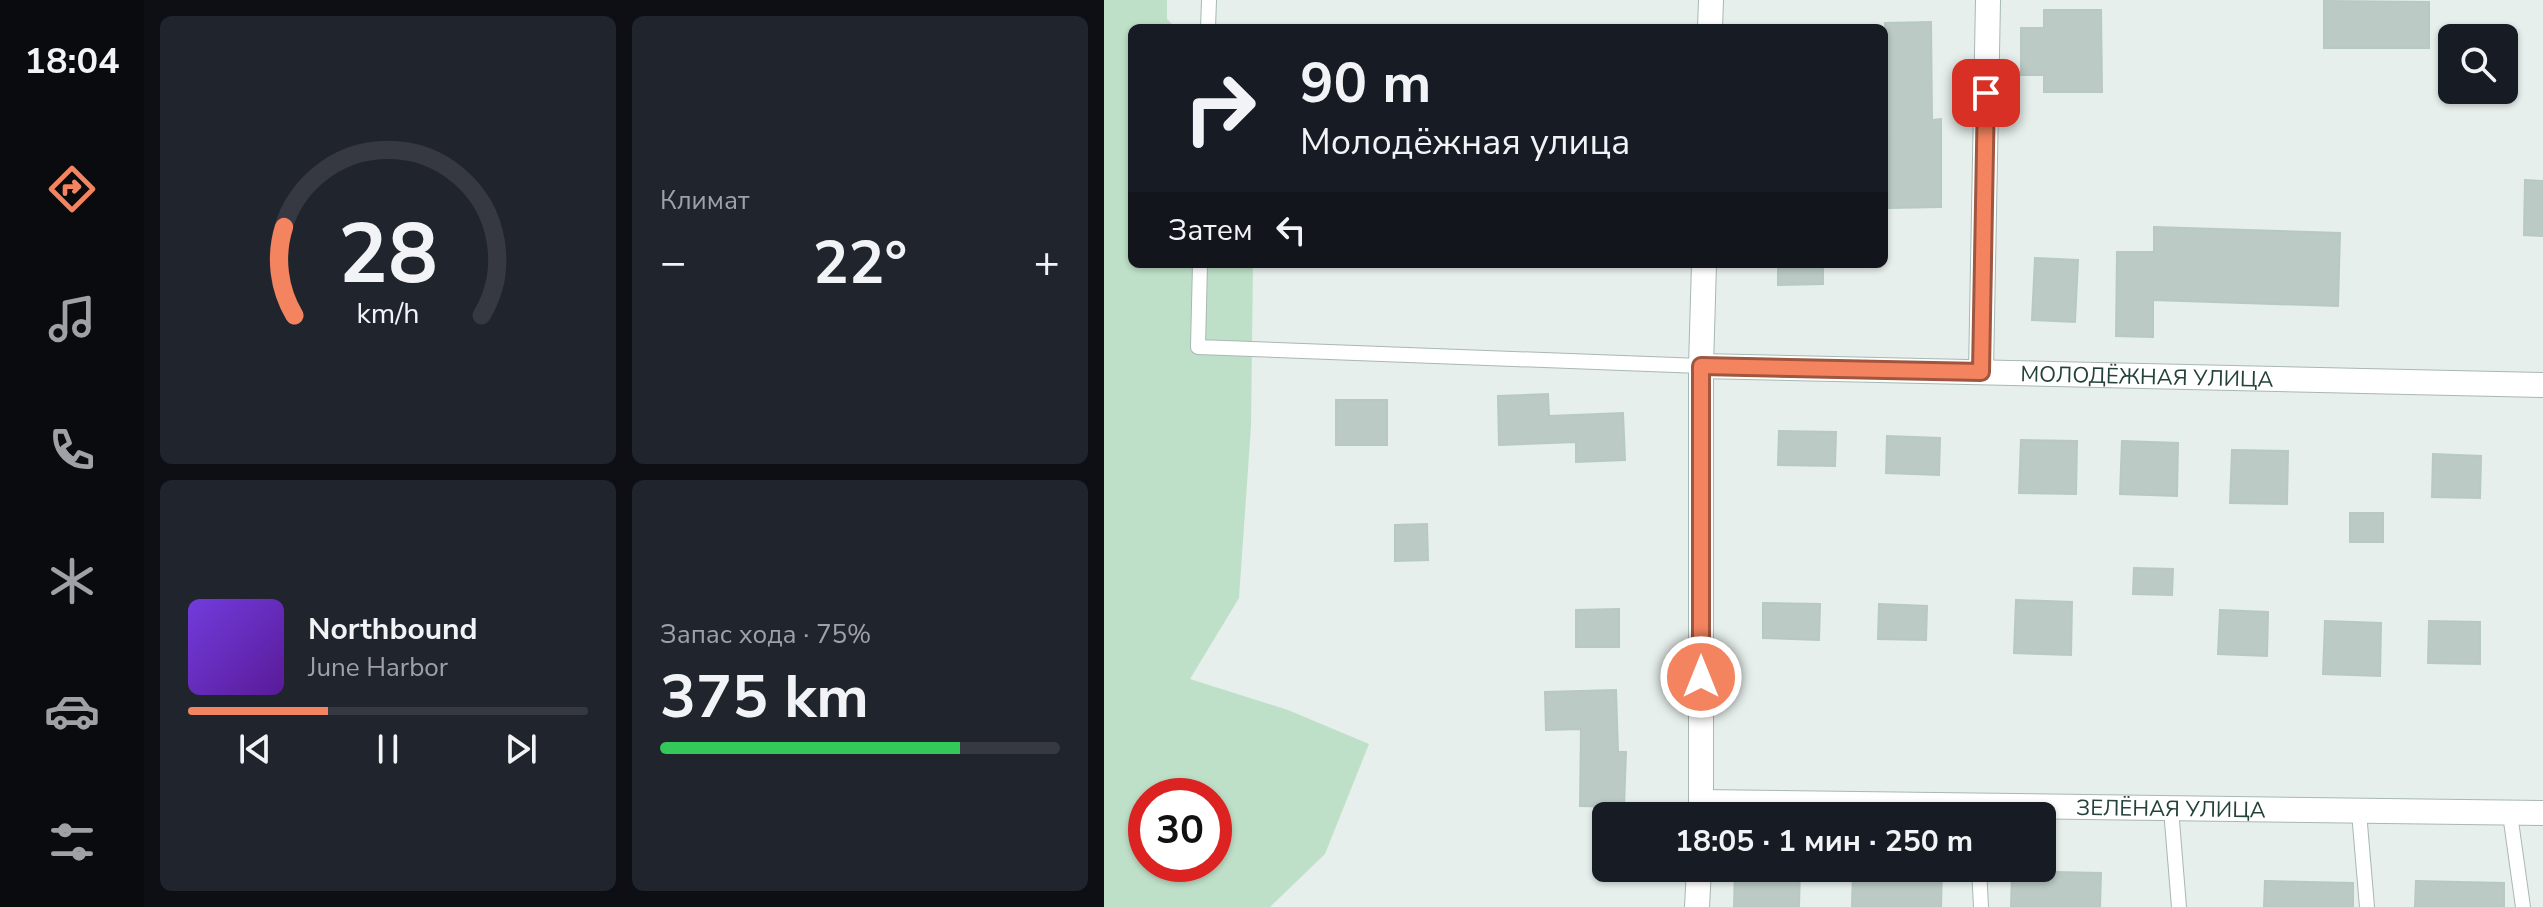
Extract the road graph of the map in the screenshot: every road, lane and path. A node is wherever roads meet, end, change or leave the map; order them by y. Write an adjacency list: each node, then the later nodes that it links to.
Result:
1 (1209, 0): 4 (lane)
2 (1711, 0): 5 (street)
3 (1988, 0): 9 (street)
4 (1208, 24)
5 (1710, 24)
6 (1200, 268): 8 (lane)
7 (1704, 268): 8 (street)
8 (1701, 366): 9 (street, МОЛОДЁЖНАЯ УЛИЦА); 11 (street)
9 (1981, 372): 10 (street, МОЛОДЁЖНАЯ УЛИЦА)
10 (2543, 385)
11 (1701, 802)
12 (2171, 809): 13 (street, ЗЕЛЁНАЯ УЛИЦА); 14 (street, ЗЕЛЁНАЯ УЛИЦА); 21 (lane)
13 (2056, 810)
14 (2359, 812): 16 (street, ЗЕЛЁНАЯ УЛИЦА); 22 (lane)
15 (2543, 813): 16 (street, ЗЕЛЁНАЯ УЛИЦА)
16 (2510, 814): 23 (lane)
17 (1698, 882): 19 (street)
18 (1980, 882): 20 (lane)
19 (1697, 907)
20 (1981, 907)
21 (2179, 907)
22 (2367, 907)
23 (2523, 907)

